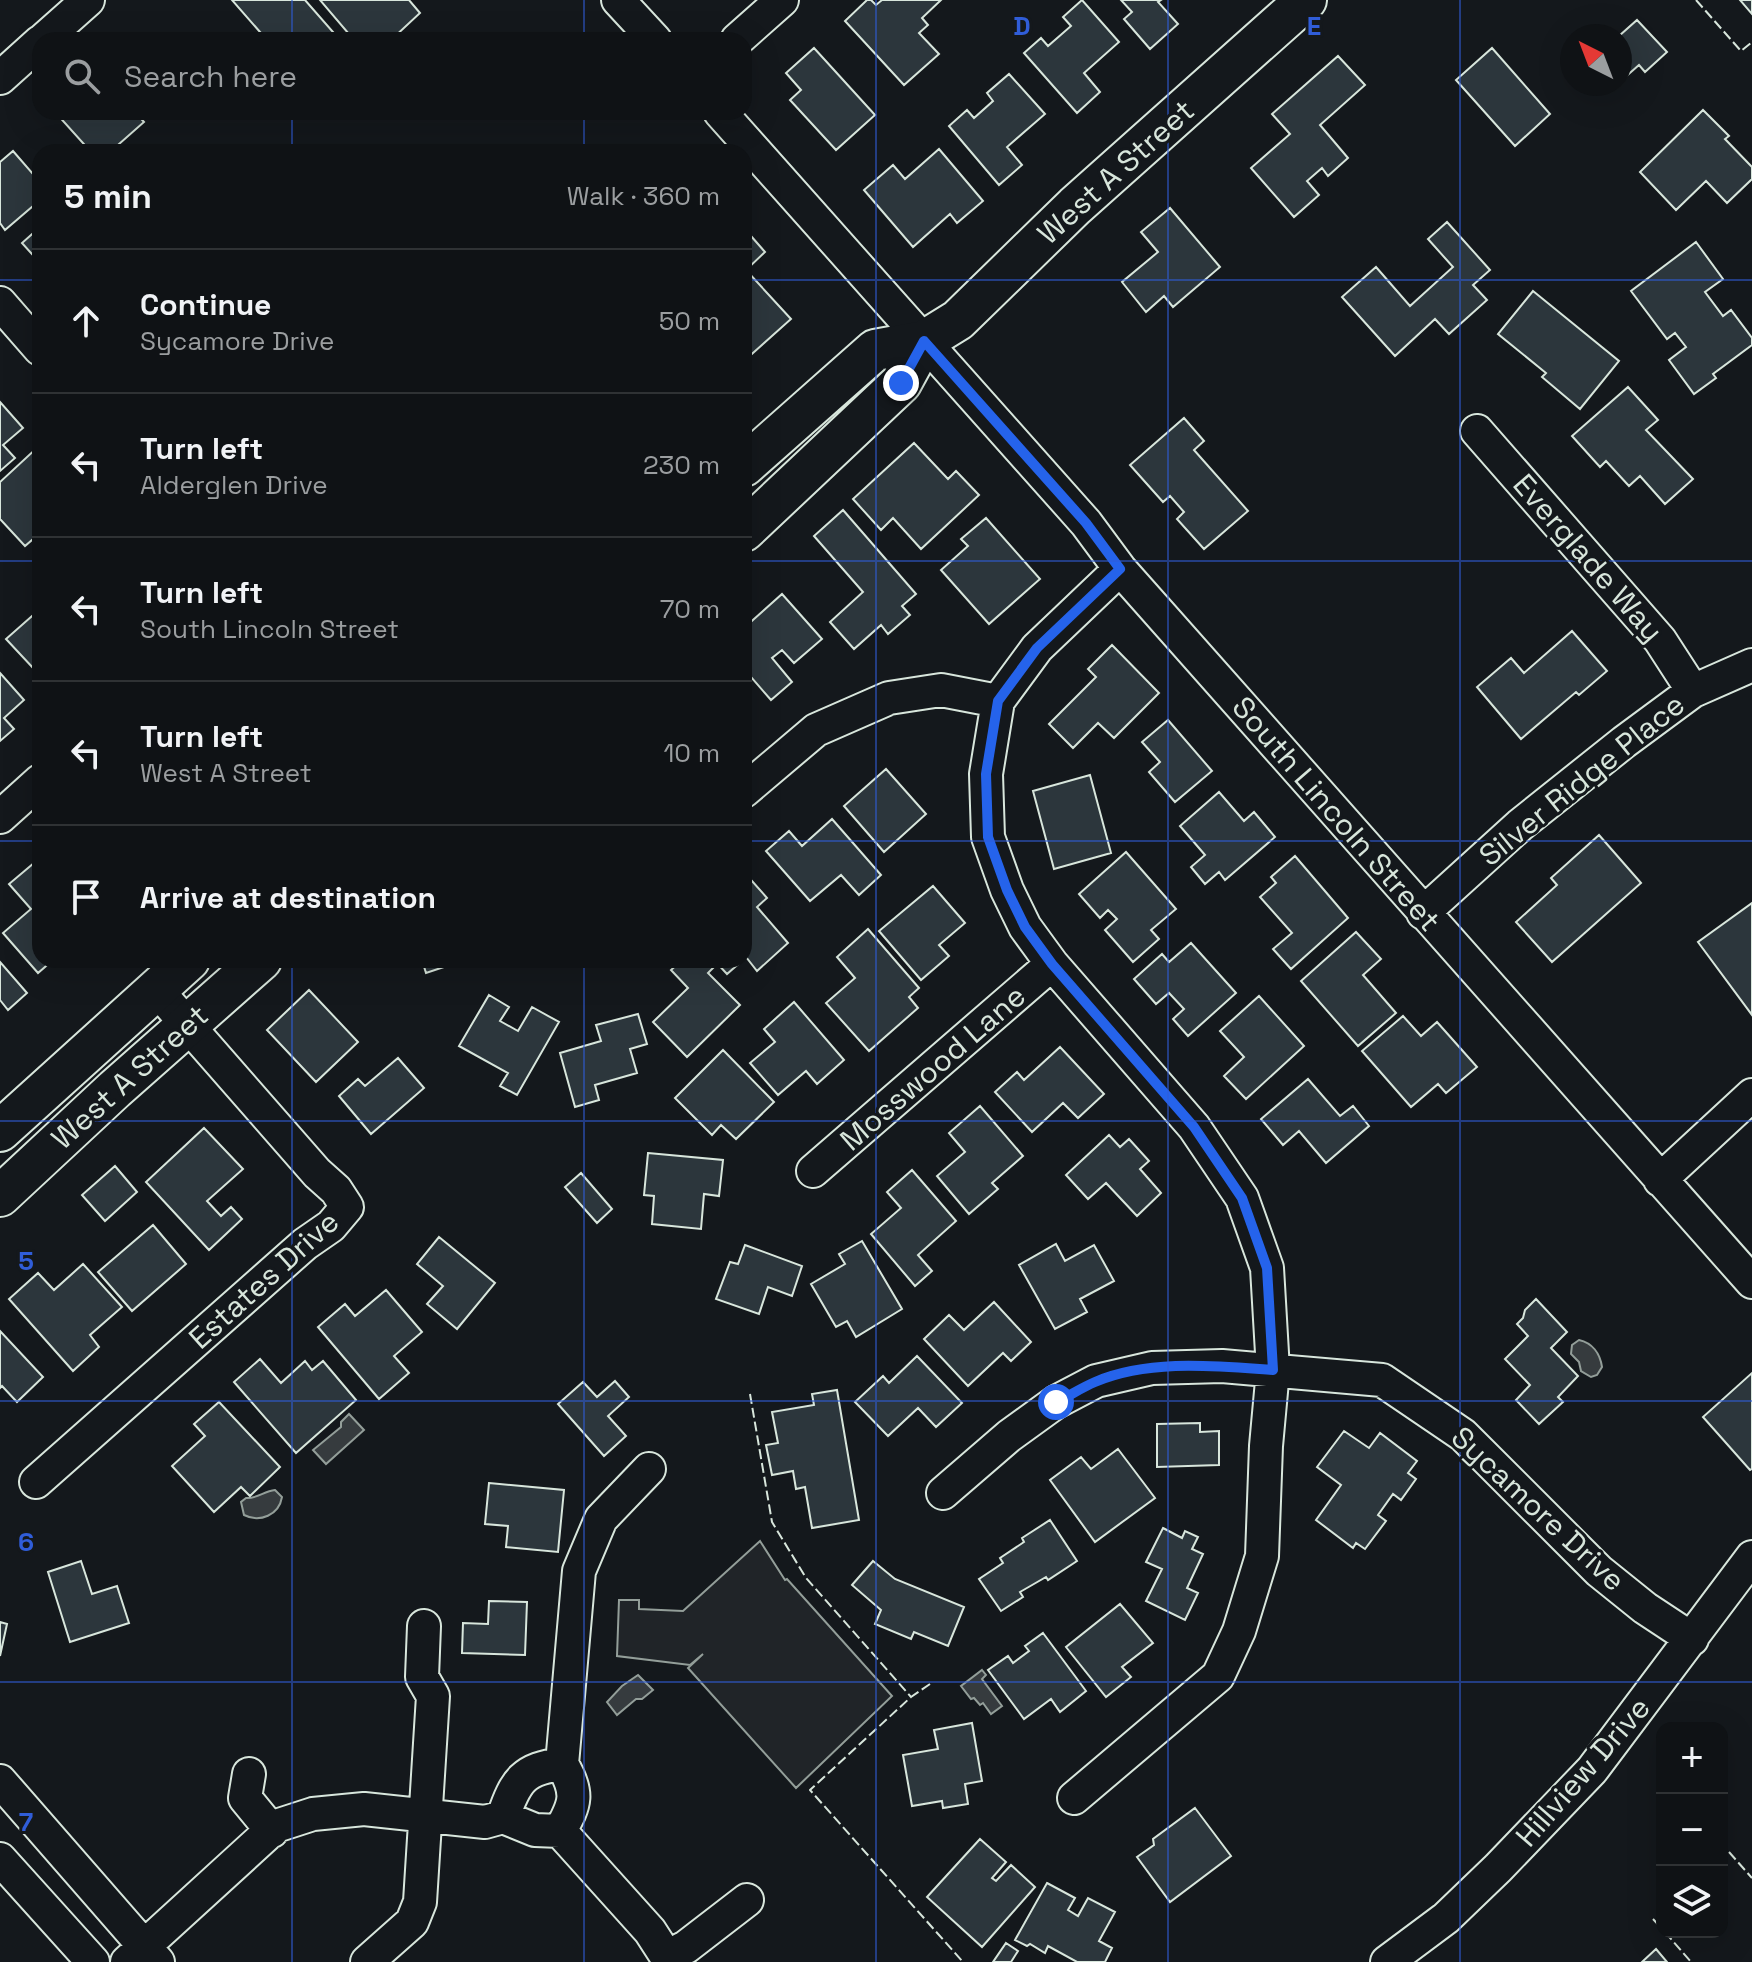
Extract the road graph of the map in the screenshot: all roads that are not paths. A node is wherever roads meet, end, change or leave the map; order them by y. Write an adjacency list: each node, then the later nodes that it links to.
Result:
1 (88, 0): 5 (street)
2 (618, 0): 6 (street)
3 (782, 0): 7 (street)
4 (1306, 0): 15 (main road, West A Street)
5 (51, 32)
6 (648, 32)
7 (746, 32)
8 (32, 49): 9 (street)
9 (0, 78)
10 (727, 120): 11 (street, South Lincoln Street)
11 (749, 144)
12 (752, 148): 15 (street, South Lincoln Street)
13 (0, 303): 14 (street)
14 (32, 340)
15 (924, 341): 17 (main road, West A Street); 18 (main road, West A Street); 19 (street, South Lincoln Street)
16 (1477, 431): 21 (street, Everglade Way)
17 (752, 459)
18 (752, 523)
19 (1120, 569): 22 (street); 26 (street, South Lincoln Street)
20 (1752, 665): 21 (street, Silver Ridge Place)
21 (1693, 691): 26 (street, Silver Ridge Place)
22 (998, 701): 23 (street); 27 (street)
23 (752, 784)
24 (32, 788): 25 (street)
25 (0, 817)
26 (1423, 913): 35 (street, South Lincoln Street)
27 (1052, 964): 34 (street, Mosswood Lane); 38 (street)
28 (180, 968): 30 (main road, West A Street)
29 (252, 968): 31 (main road, West A Street)
30 (156, 989): 31 (street, Estates Drive); 33 (main road, West A Street)
31 (186, 1026): 36 (main road, West A Street); 40 (street, Estates Drive)
32 (1752, 1095): 35 (street)
33 (0, 1131)
34 (813, 1171)
35 (1660, 1180): 37 (street, South Lincoln Street)
36 (0, 1196)
37 (1752, 1282)
38 (1273, 1370): 41 (street, Sycamore Drive); 44 (street, Sycamore Drive); 48 (street)
39 (649, 1469): 45 (street)
40 (36, 1482)
41 (943, 1493)
42 (1752, 1557): 44 (street, Hillview Drive)
43 (424, 1626): 49 (street)
44 (1692, 1639): 59 (street, Hillview Drive)
45 (562, 1764): 50 (street); 52 (street)
46 (249, 1774): 51 (street)
47 (0, 1781): 55 (street)
48 (1074, 1798)
49 (426, 1817): 50 (street); 51 (street); 58 (street)
50 (503, 1817): 52 (street)
51 (272, 1831): 55 (street)
52 (560, 1831): 56 (street)
53 (0, 1859): 57 (street)
54 (747, 1900): 56 (street)
55 (144, 1957)
56 (668, 1959)
57 (93, 1962)
58 (367, 1962)
59 (1387, 1962)

